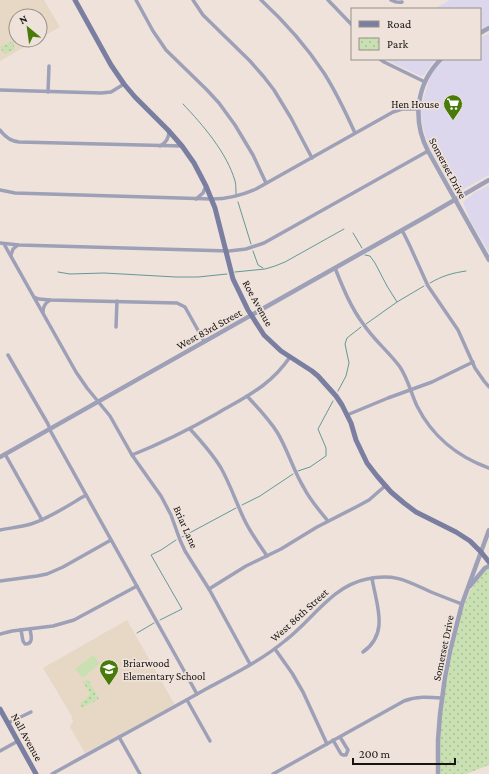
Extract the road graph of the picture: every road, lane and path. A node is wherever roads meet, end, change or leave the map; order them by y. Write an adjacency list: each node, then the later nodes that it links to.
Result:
1 (75, 0): 13 (main road, Roe Avenue)
2 (136, 0): 25 (street)
3 (193, 0): 23 (street)
4 (261, 0): 19 (street)
5 (328, 0): 8 (street)
6 (391, 0): 7 (street)
7 (402, 2)
8 (351, 24)
9 (382, 60): 12 (street)
10 (440, 60): 12 (street, Somerset Drive)
11 (49, 66): 15 (street)
12 (425, 82): 16 (street, Somerset Drive)
13 (124, 84): 15 (street); 18 (main road, Roe Avenue)
14 (0, 90): 15 (street)
15 (48, 92)
16 (418, 109): 19 (street); 22 (street, Somerset Drive)
17 (0, 130): 20 (street)
18 (168, 130): 20 (street); 21 (main road, Roe Avenue)
19 (355, 133): 23 (street)
20 (159, 146): 21 (street)
21 (182, 146): 26 (main road, Roe Avenue)
22 (428, 151): 30 (street, Somerset Drive); 34 (street)
23 (312, 158): 25 (street)
24 (489, 180): 30 (street, West 83rd Street)
25 (266, 184): 29 (street)
26 (206, 186): 28 (street); 29 (main road, Roe Avenue)
27 (0, 190): 28 (street)
28 (196, 199): 29 (street)
29 (212, 199): 34 (main road, Roe Avenue)
30 (455, 200): 31 (street, West 83rd Street); 36 (street, Somerset Drive)
31 (402, 230): 37 (street, West 83rd Street); 47 (street)
32 (2, 243): 33 (street); 35 (street, Briar Lane)
33 (19, 244): 34 (street); 35 (street)
34 (225, 251): 42 (main road, Roe Avenue)
35 (11, 255): 38 (street, Briar Lane)
36 (489, 260)
37 (335, 268): 42 (street, West 83rd Street); 49 (street)
38 (34, 297): 39 (street); 41 (street, Briar Lane)
39 (50, 300): 40 (street); 41 (street)
40 (117, 302): 43 (street); 44 (street)
41 (43, 312): 51 (street, Briar Lane)
42 (252, 315): 44 (street, West 83rd Street); 46 (main road, Roe Avenue)
43 (116, 327)
44 (204, 341): 51 (street, West 83rd Street)
45 (8, 355): 53 (street)
46 (290, 357): 50 (street); 52 (main road, Roe Avenue)
47 (472, 362): 48 (street); 49 (street)
48 (489, 387)
49 (411, 390): 52 (street); 58 (street)
50 (247, 396): 54 (street); 62 (street)
51 (98, 401): 53 (street, West 83rd Street); 56 (street, Briar Lane)
52 (347, 415): 59 (main road, Roe Avenue)
53 (50, 428): 55 (street, West 83rd Street); 60 (street)
54 (190, 428): 56 (street); 67 (street)
55 (5, 454): 57 (street, West 83rd Street); 61 (street)
56 (132, 455): 73 (street, Briar Lane)
57 (0, 457)
58 (489, 468)
59 (385, 486): 62 (street); 66 (main road, Roe Avenue)
60 (86, 495): 61 (street); 65 (street)
61 (42, 520): 63 (street)
62 (328, 521): 67 (street)
63 (0, 530)
64 (489, 530): 66 (street, Somerset Drive)
65 (111, 540): 71 (street); 72 (street)
66 (482, 552): 68 (main road, Roe Avenue); 74 (street, Somerset Drive)
67 (267, 556): 73 (street)
68 (489, 562)
69 (489, 566): 74 (street)
70 (372, 578): 75 (street, West 86th Street); 79 (street, West 86th Street); 80 (street)
71 (0, 582)
72 (137, 586): 76 (street); 82 (street)
73 (209, 589): 81 (street, Briar Lane)
74 (467, 590): 75 (street, Somerset Drive)
75 (462, 604): 83 (street, Somerset Drive)
76 (30, 629): 77 (street); 77 (street)
77 (21, 630): 78 (street)
78 (0, 634)
79 (275, 649): 81 (street, West 86th Street); 93 (street)
80 (363, 652)
81 (250, 664): 82 (street, West 86th Street)
82 (198, 694): 84 (street, West 86th Street)
83 (442, 698): 89 (street); 99 (street, Somerset Drive)
84 (187, 700): 88 (street, West 86th Street); 92 (street)
85 (0, 709): 87 (main road, Nall Avenue)
86 (31, 712): 87 (street)
87 (8, 723): 91 (main road, Nall Avenue)
88 (119, 737): 96 (street, West 86th Street); 97 (street)
89 (340, 737): 90 (street); 90 (street)
90 (333, 740): 93 (street)
91 (18, 741): 94 (street); 95 (main road, Nall Avenue)
92 (210, 741)
93 (327, 744): 98 (street)
94 (0, 751)
95 (36, 774)
96 (52, 774)
97 (140, 774)
98 (273, 774)
99 (438, 774)

